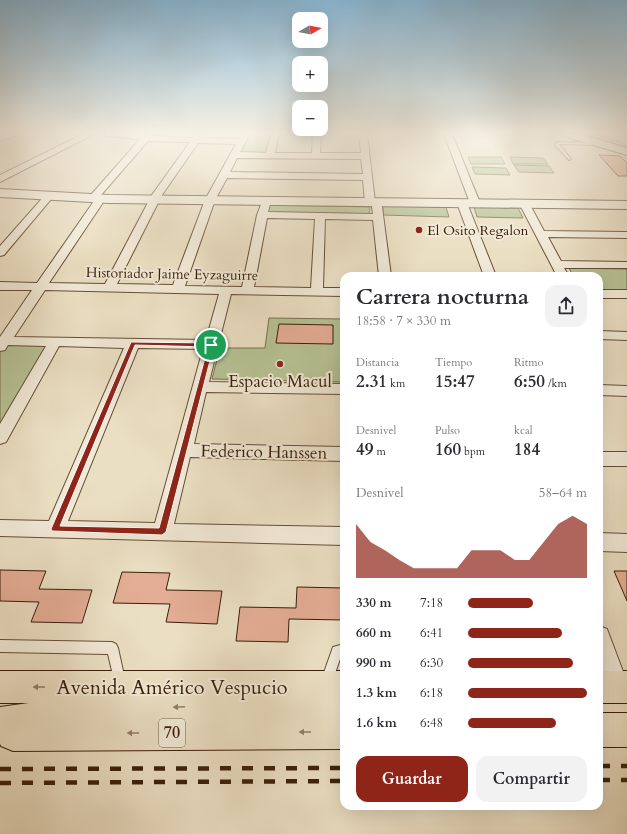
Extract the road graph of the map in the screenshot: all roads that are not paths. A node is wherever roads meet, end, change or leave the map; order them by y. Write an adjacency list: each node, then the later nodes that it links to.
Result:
1 (12, 173): 8 (street)
2 (118, 173): 11 (street)
3 (174, 173): 12 (street)
4 (368, 173): 7 (street)
5 (463, 173): 17 (street)
6 (224, 175): 7 (street); 13 (street)
7 (368, 177): 15 (street)
8 (0, 179)
9 (0, 194): 10 (street)
10 (49, 196): 11 (street); 25 (street)
11 (97, 198): 12 (street); 32 (street)
12 (156, 199): 13 (street); 33 (street)
13 (210, 200): 14 (street); 34 (street)
14 (265, 200): 15 (street); 20 (street)
15 (373, 202): 16 (street); 22 (street)
16 (462, 203): 17 (street); 29 (street)
17 (475, 203): 18 (street)
18 (524, 204): 19 (street); 23 (street)
19 (627, 205)
20 (262, 214): 21 (street); 36 (street)
21 (320, 216): 22 (street); 37 (street)
22 (378, 217): 28 (street)
23 (540, 234): 24 (street); 26 (street)
24 (627, 235)
25 (0, 253)
26 (556, 264): 27 (street); 30 (street)
27 (627, 265)
28 (385, 272)
29 (488, 272)
30 (561, 272)
31 (0, 286): 32 (street, Historiador Jaime Eyzaguirre)
32 (41, 287): 33 (street, Historiador Jaime Eyzaguirre); 45 (street)
33 (109, 288): 34 (street, Historiador Jaime Eyzaguirre)
34 (178, 289): 35 (street, Historiador Jaime Eyzaguirre)
35 (226, 290): 36 (street, Historiador Jaime Eyzaguirre); 46 (street)
36 (247, 290): 37 (street, Historiador Jaime Eyzaguirre)
37 (317, 291): 38 (street, Historiador Jaime Eyzaguirre)
38 (340, 292)
39 (603, 294): 40 (street)
40 (627, 294)
41 (603, 335): 42 (street)
42 (627, 336)
43 (55, 342): 44 (street); 45 (street); 51 (street)
44 (133, 343): 46 (street); 57 (street)
45 (2, 344)
46 (211, 345): 47 (street)
47 (200, 387): 48 (street); 52 (street)
48 (340, 389)
49 (603, 390): 50 (street)
50 (627, 391)
51 (0, 438)
52 (183, 450): 53 (street, Federico Hanssen); 58 (street)
53 (340, 454)
54 (603, 459): 55 (street)
55 (627, 460)
56 (0, 528): 57 (street)
57 (55, 529): 58 (street)
58 (162, 532): 59 (street)
59 (340, 536)
60 (603, 542): 61 (street)
61 (627, 543)
62 (0, 646): 66 (lane)
63 (340, 650): 68 (lane)
64 (603, 650): 67 (street)
65 (0, 687): 66 (main road, Avenida Américo Vespucio, one-way to 65)
66 (121, 687): 68 (main road, Avenida Américo Vespucio)
67 (614, 687)
68 (337, 692): 69 (main road, one-way to 69)
69 (0, 724)
70 (603, 730): 71 (main road)
71 (627, 730)
72 (340, 732): 73 (main road, 70, one-way to 73)
73 (0, 734)

